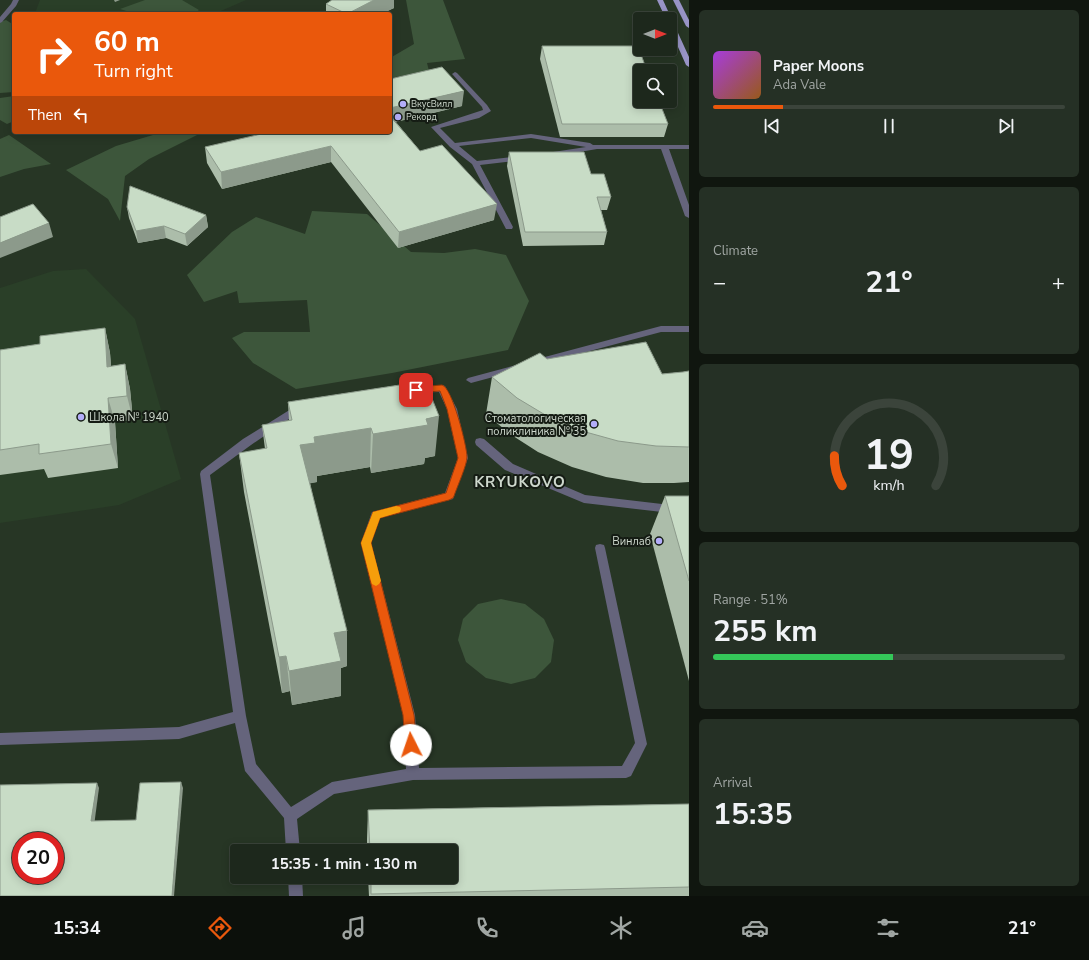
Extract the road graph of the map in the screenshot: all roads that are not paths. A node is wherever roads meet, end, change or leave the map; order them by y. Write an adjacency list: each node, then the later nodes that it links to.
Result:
1 (16, 0): 5 (lane)
2 (660, 0): 4 (main road)
3 (676, 0): 6 (main road)
4 (666, 12)
5 (0, 21)
6 (689, 26)
7 (677, 38): 8 (main road)
8 (689, 65)
9 (455, 74): 11 (lane)
10 (609, 137): 12 (lane)
11 (453, 145): 13 (lane); 18 (lane)
12 (612, 146): 13 (lane); 14 (lane)
13 (597, 147): 16 (lane)
14 (664, 147): 15 (lane); 19 (lane)
15 (689, 147)
16 (545, 155)
17 (530, 157): 18 (lane)
18 (475, 163): 20 (lane)
19 (689, 216)
20 (509, 227)
21 (689, 329): 22 (lane)
22 (471, 380)
23 (404, 391): 30 (lane)
24 (310, 401): 28 (lane)
25 (480, 442): 26 (lane)
26 (689, 506)
27 (600, 548): 30 (lane)
28 (240, 716): 29 (lane); 31 (lane)
29 (0, 739)
30 (413, 774): 31 (lane)
31 (290, 816): 32 (lane)
32 (292, 844)
33 (295, 884): 34 (lane)
34 (296, 896)

